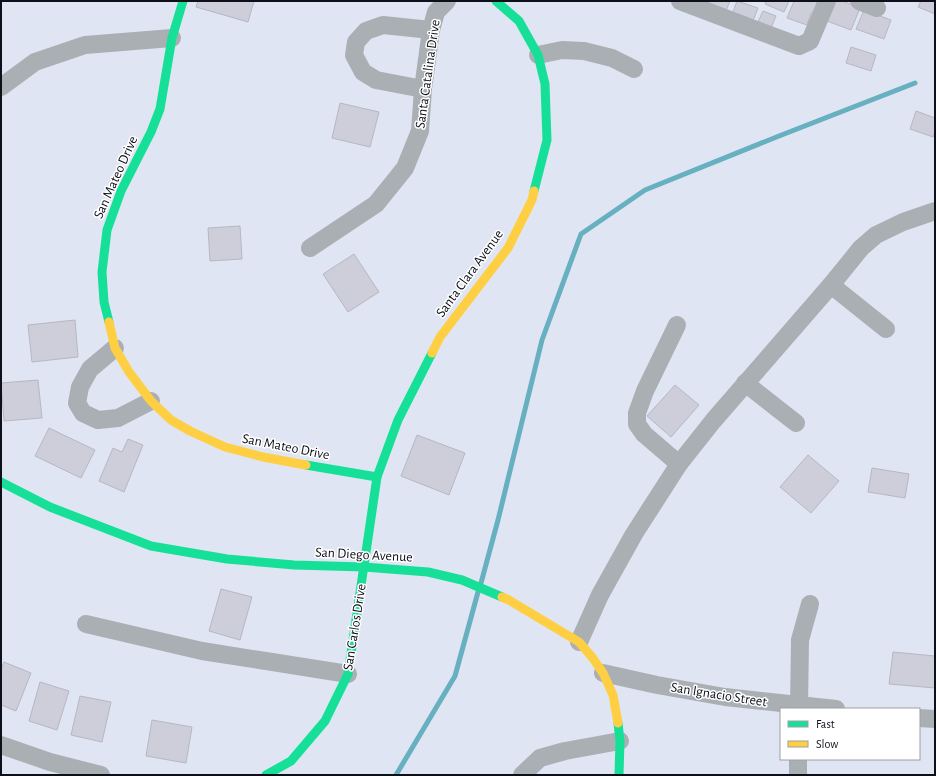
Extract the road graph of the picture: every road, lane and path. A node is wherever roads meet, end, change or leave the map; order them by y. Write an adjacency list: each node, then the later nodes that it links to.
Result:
1 (183, 1): 9 (street, San Mateo Drive)
2 (447, 1): 8 (street, Santa Catalina Drive)
3 (496, 1): 10 (street, Santa Clara Avenue)
4 (680, 1): 5 (street)
5 (827, 1)
6 (859, 1): 7 (street)
7 (877, 8)
8 (431, 30): 13 (street, Santa Catalina Drive); 13 (street)
9 (172, 38): 12 (street); 19 (street, San Mateo Drive)
10 (538, 55): 11 (street); 24 (street, Santa Clara Avenue)
11 (634, 69)
12 (1, 88)
13 (423, 89): 15 (street, Santa Catalina Drive)
14 (935, 212): 16 (street)
15 (310, 248)
16 (831, 285): 18 (street); 20 (street)
17 (677, 325): 23 (street)
18 (886, 329)
19 (115, 348): 21 (street, San Mateo Drive); 21 (street)
20 (745, 383): 22 (street); 23 (street)
21 (151, 401): 24 (street, San Mateo Drive)
22 (796, 423)
23 (679, 464): 29 (street)
24 (377, 477): 26 (street, Santa Clara Avenue)
25 (1, 482): 26 (street, San Diego Avenue)
26 (364, 567): 29 (street, San Diego Avenue); 31 (street, San Carlos Drive)
27 (810, 604): 32 (street)
28 (86, 624): 31 (street)
29 (579, 642): 30 (street, San Diego Avenue)
30 (603, 673): 32 (street, San Ignacio Street); 36 (street, San Diego Avenue)
31 (348, 674): 40 (street, San Carlos Drive)
32 (799, 707): 33 (street, San Ignacio Street)
33 (818, 708)
34 (920, 718): 35 (street)
35 (935, 719)
36 (620, 741): 41 (street); 42 (street, San Diego Avenue)
37 (1, 745): 39 (street)
38 (798, 760): 43 (street)
39 (101, 775)
40 (266, 775)
41 (522, 775)
42 (619, 775)
43 (798, 775)

